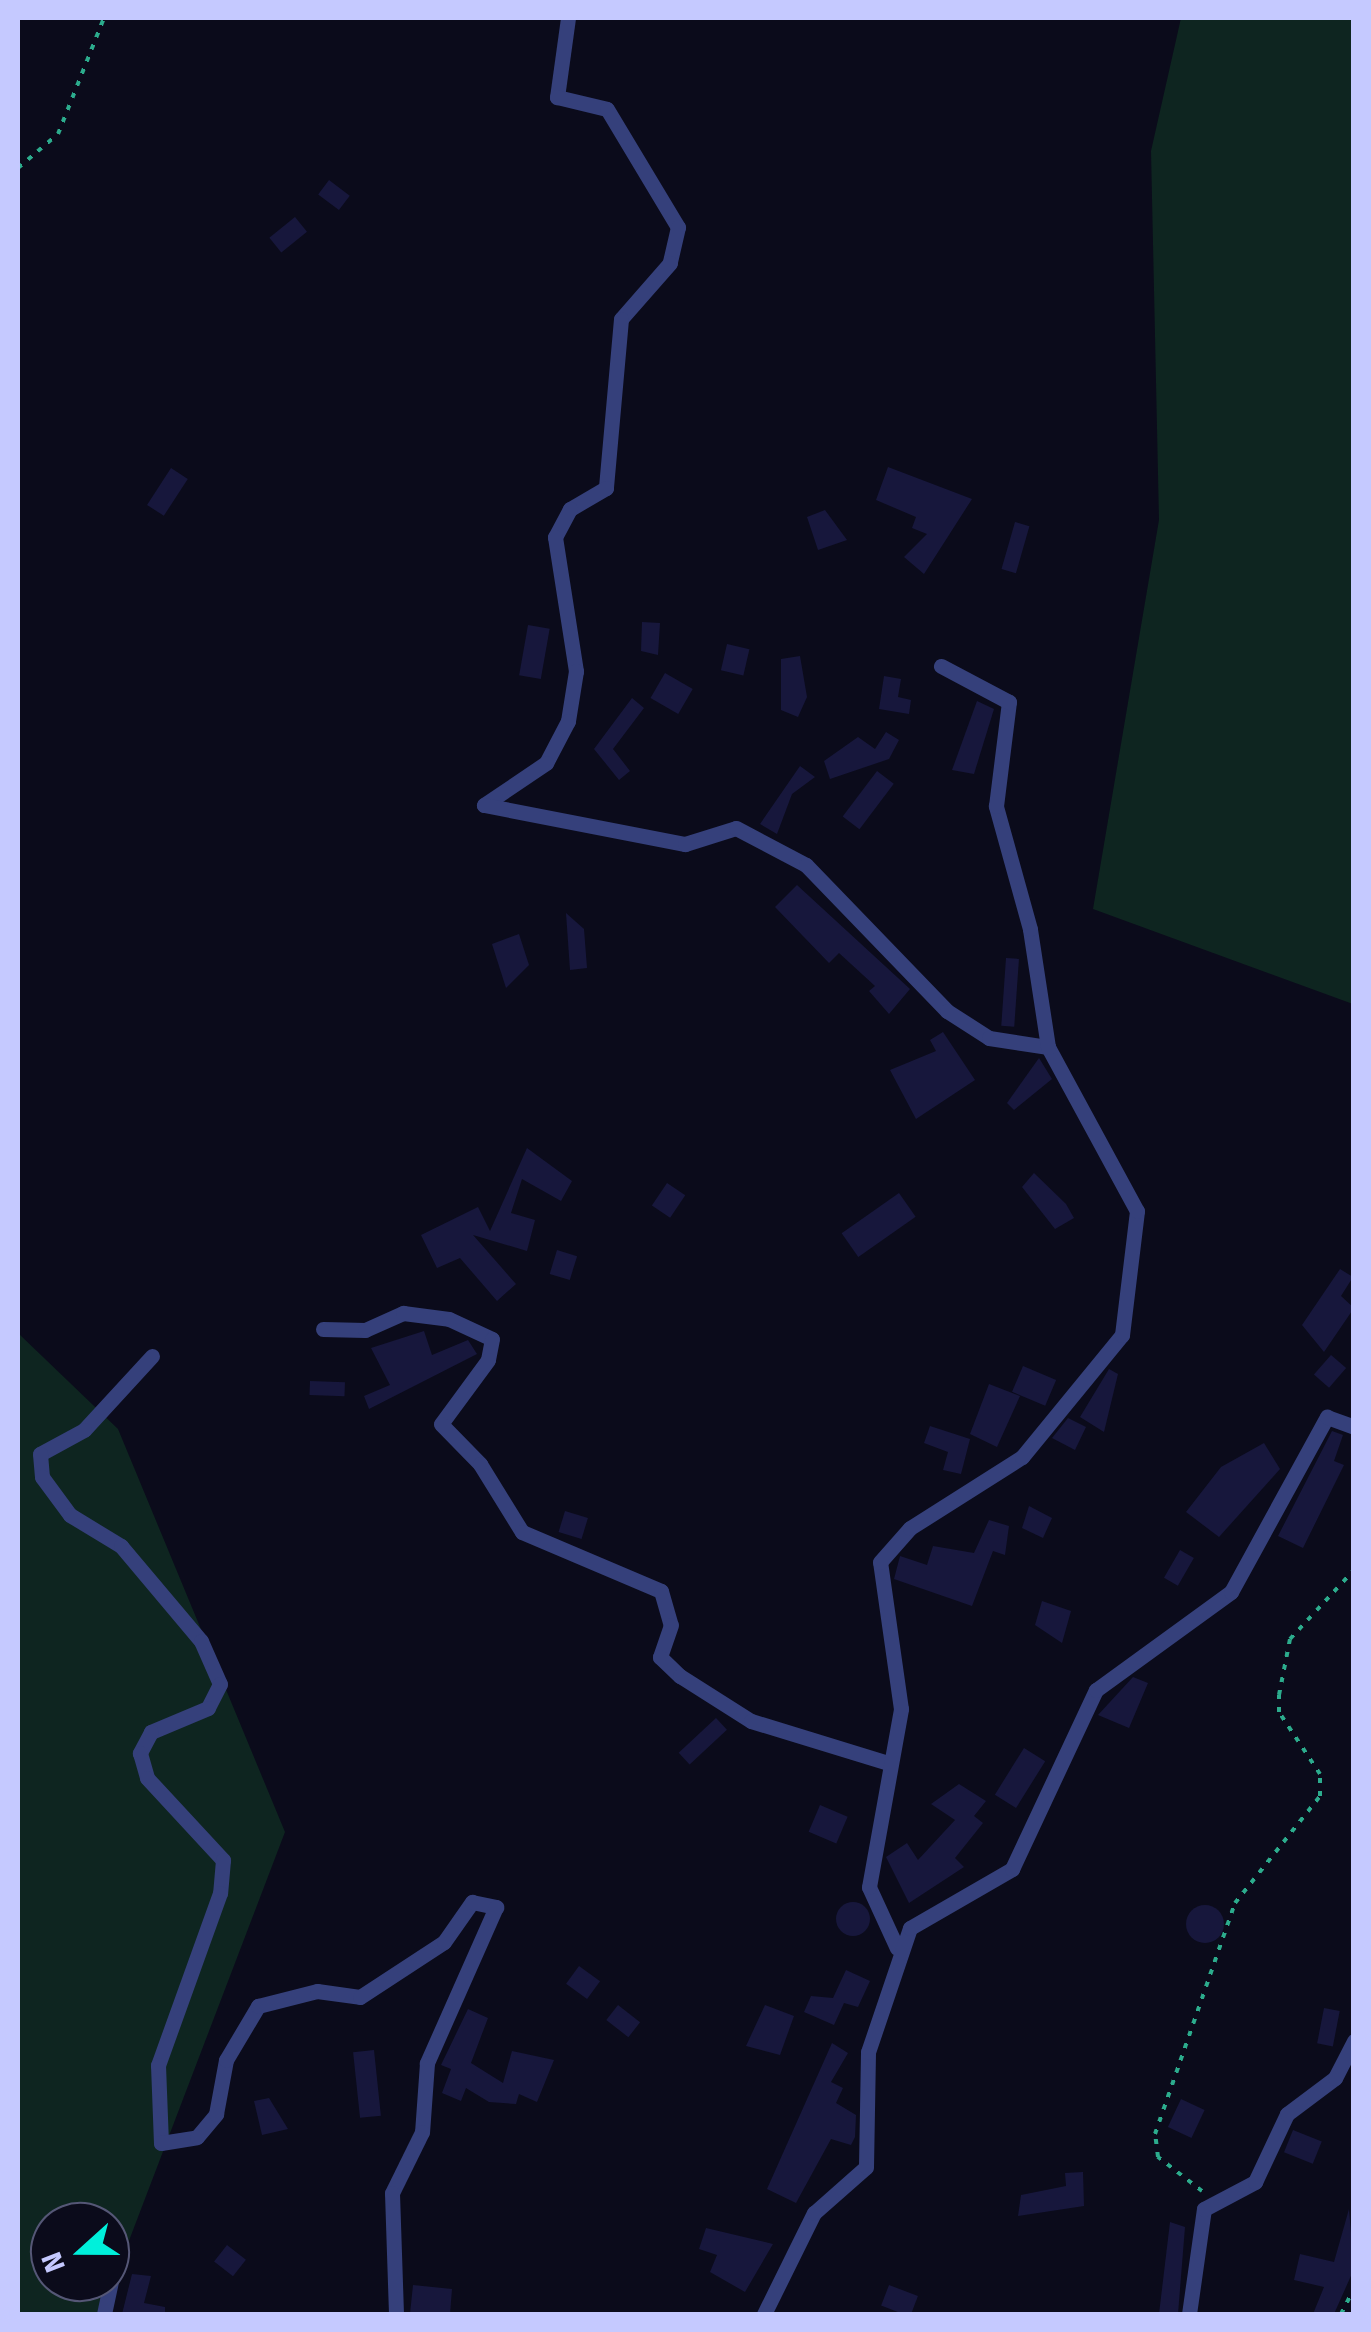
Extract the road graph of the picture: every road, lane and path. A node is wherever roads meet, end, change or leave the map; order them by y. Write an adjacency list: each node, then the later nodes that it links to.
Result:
1 (104, 18): 3 (path)
2 (568, 18): 5 (street)
3 (18, 168)
4 (941, 666): 5 (street)
5 (1048, 1048): 10 (street)
6 (323, 1329): 10 (street)
7 (152, 1356): 15 (street)
8 (1354, 1427): 11 (street)
9 (1354, 1570): 13 (path)
10 (888, 1763): 11 (street)
11 (897, 1948): 16 (street)
12 (1354, 2042): 13 (street)
13 (1210, 2202): 17 (street)
14 (1354, 2288): 18 (path)
15 (396, 2314)
16 (764, 2314)
17 (1189, 2314)
18 (1341, 2314)

